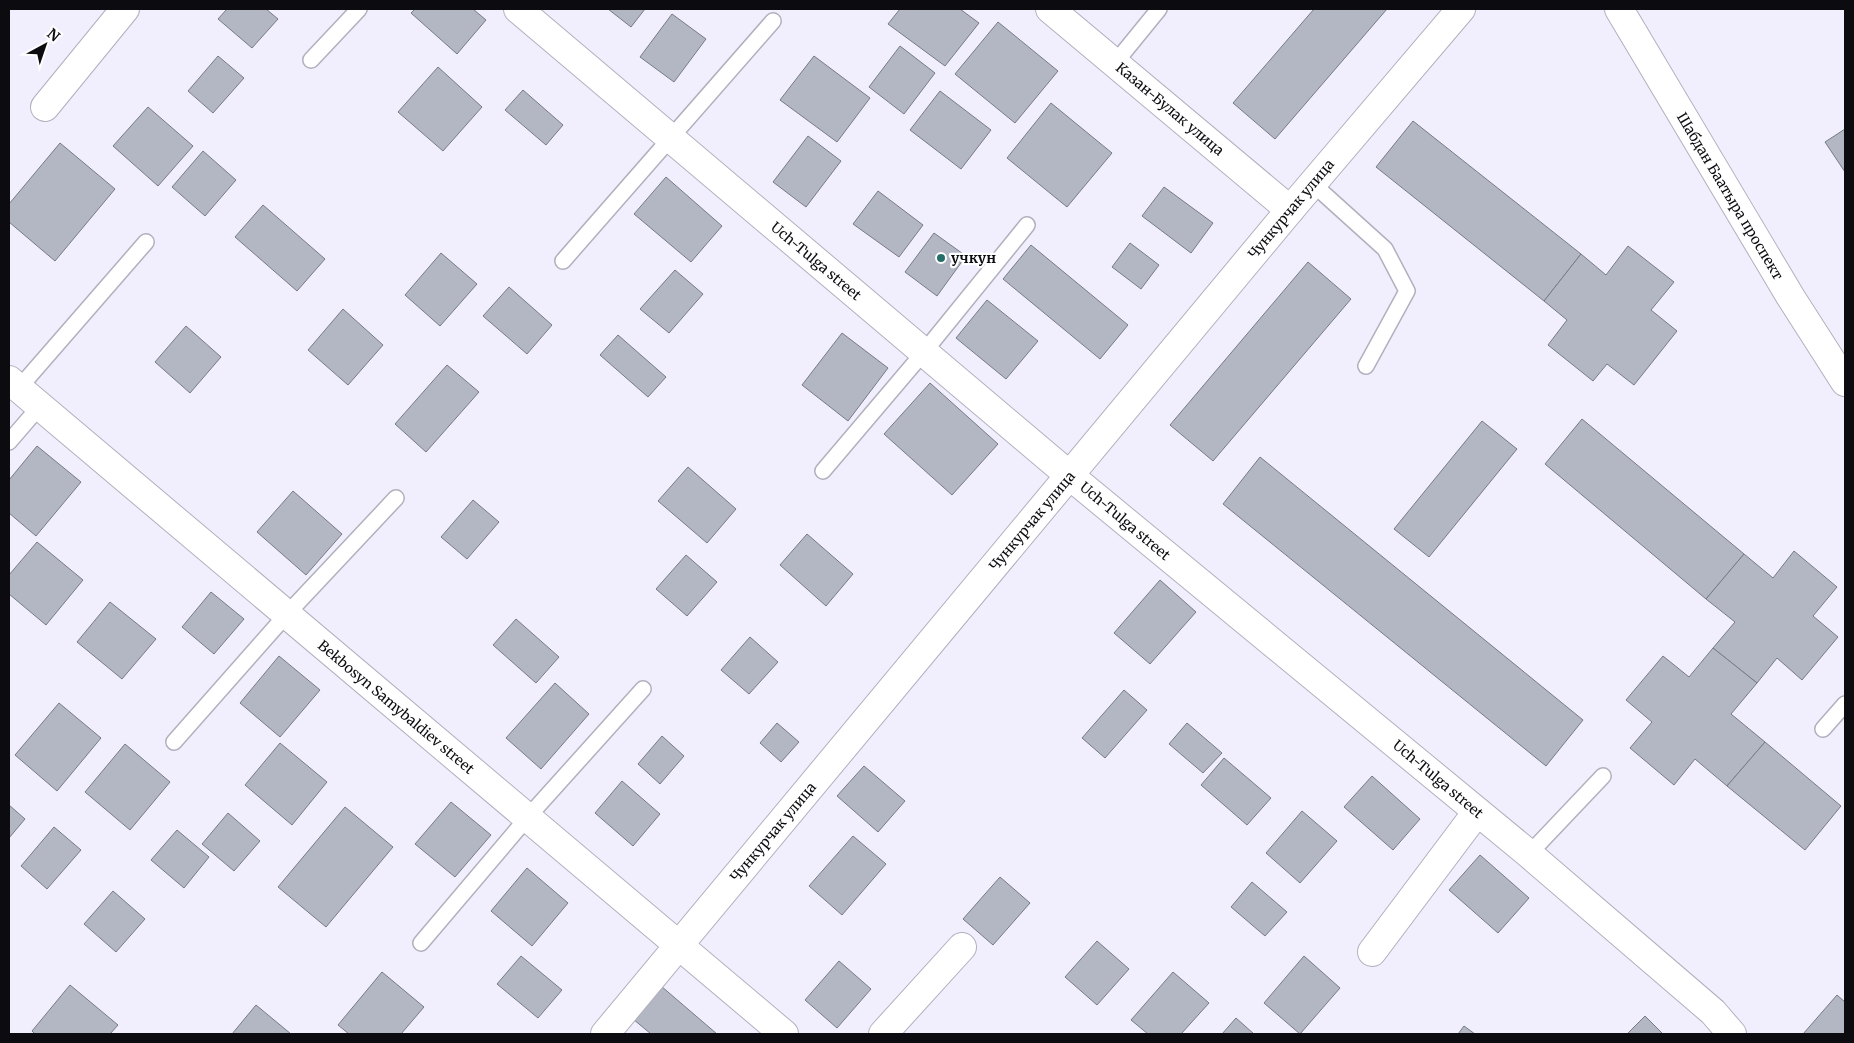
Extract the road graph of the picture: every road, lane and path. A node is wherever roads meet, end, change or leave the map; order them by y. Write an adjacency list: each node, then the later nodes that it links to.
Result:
1 (125, 9): 11 (street)
2 (358, 9): 9 (lane)
3 (518, 9): 12 (street, Uch-Tulga street)
4 (1050, 9): 10 (street, Казан-Булак улица)
5 (1159, 9): 10 (lane)
6 (1461, 9): 13 (street, Чункурчак улица)
7 (1619, 9): 20 (street, Шабдан Баатыра проспект)
8 (773, 21): 12 (lane)
9 (312, 60)
10 (1115, 63): 14 (street, Казан-Булак улица)
11 (45, 107)
12 (670, 137): 17 (lane); 18 (street, Uch-Tulga street)
13 (1312, 184): 14 (street, Чункурчак улица); 19 (lane)
14 (1290, 210): 25 (street, Чункурчак улица)
15 (1027, 225): 18 (lane)
16 (146, 242): 21 (lane)
17 (564, 261)
18 (924, 352): 24 (lane); 25 (street, Uch-Tulga street)
19 (1366, 366)
20 (1845, 382)
21 (14, 384): 22 (street, Bekbosyn Samybaldiev street)
22 (40, 406): 23 (lane); 27 (street, Bekbosyn Samybaldiev street)
23 (9, 442)
24 (823, 471)
25 (1069, 475): 33 (street, Uch-Tulga street); 37 (street, Чункурчак улица)
26 (396, 498): 27 (lane)
27 (287, 614): 31 (lane); 34 (street, Bekbosyn Samybaldiev street)
28 (643, 689): 34 (lane)
29 (1845, 704): 30 (lane)
30 (1824, 729)
31 (174, 742)
32 (1603, 776): 35 (lane)
33 (1477, 812): 35 (street, Uch-Tulga street); 39 (street)
34 (527, 818): 36 (lane); 37 (street, Bekbosyn Samybaldiev street)
35 (1529, 854): 43 (street, Uch-Tulga street)
36 (421, 943)
37 (678, 946): 40 (street, Чункурчак улица); 41 (street, Bekbosyn Samybaldiev street)
38 (962, 948): 42 (street)
39 (1372, 952)
40 (604, 1034)
41 (784, 1034)
42 (883, 1034)
43 (1732, 1034)

